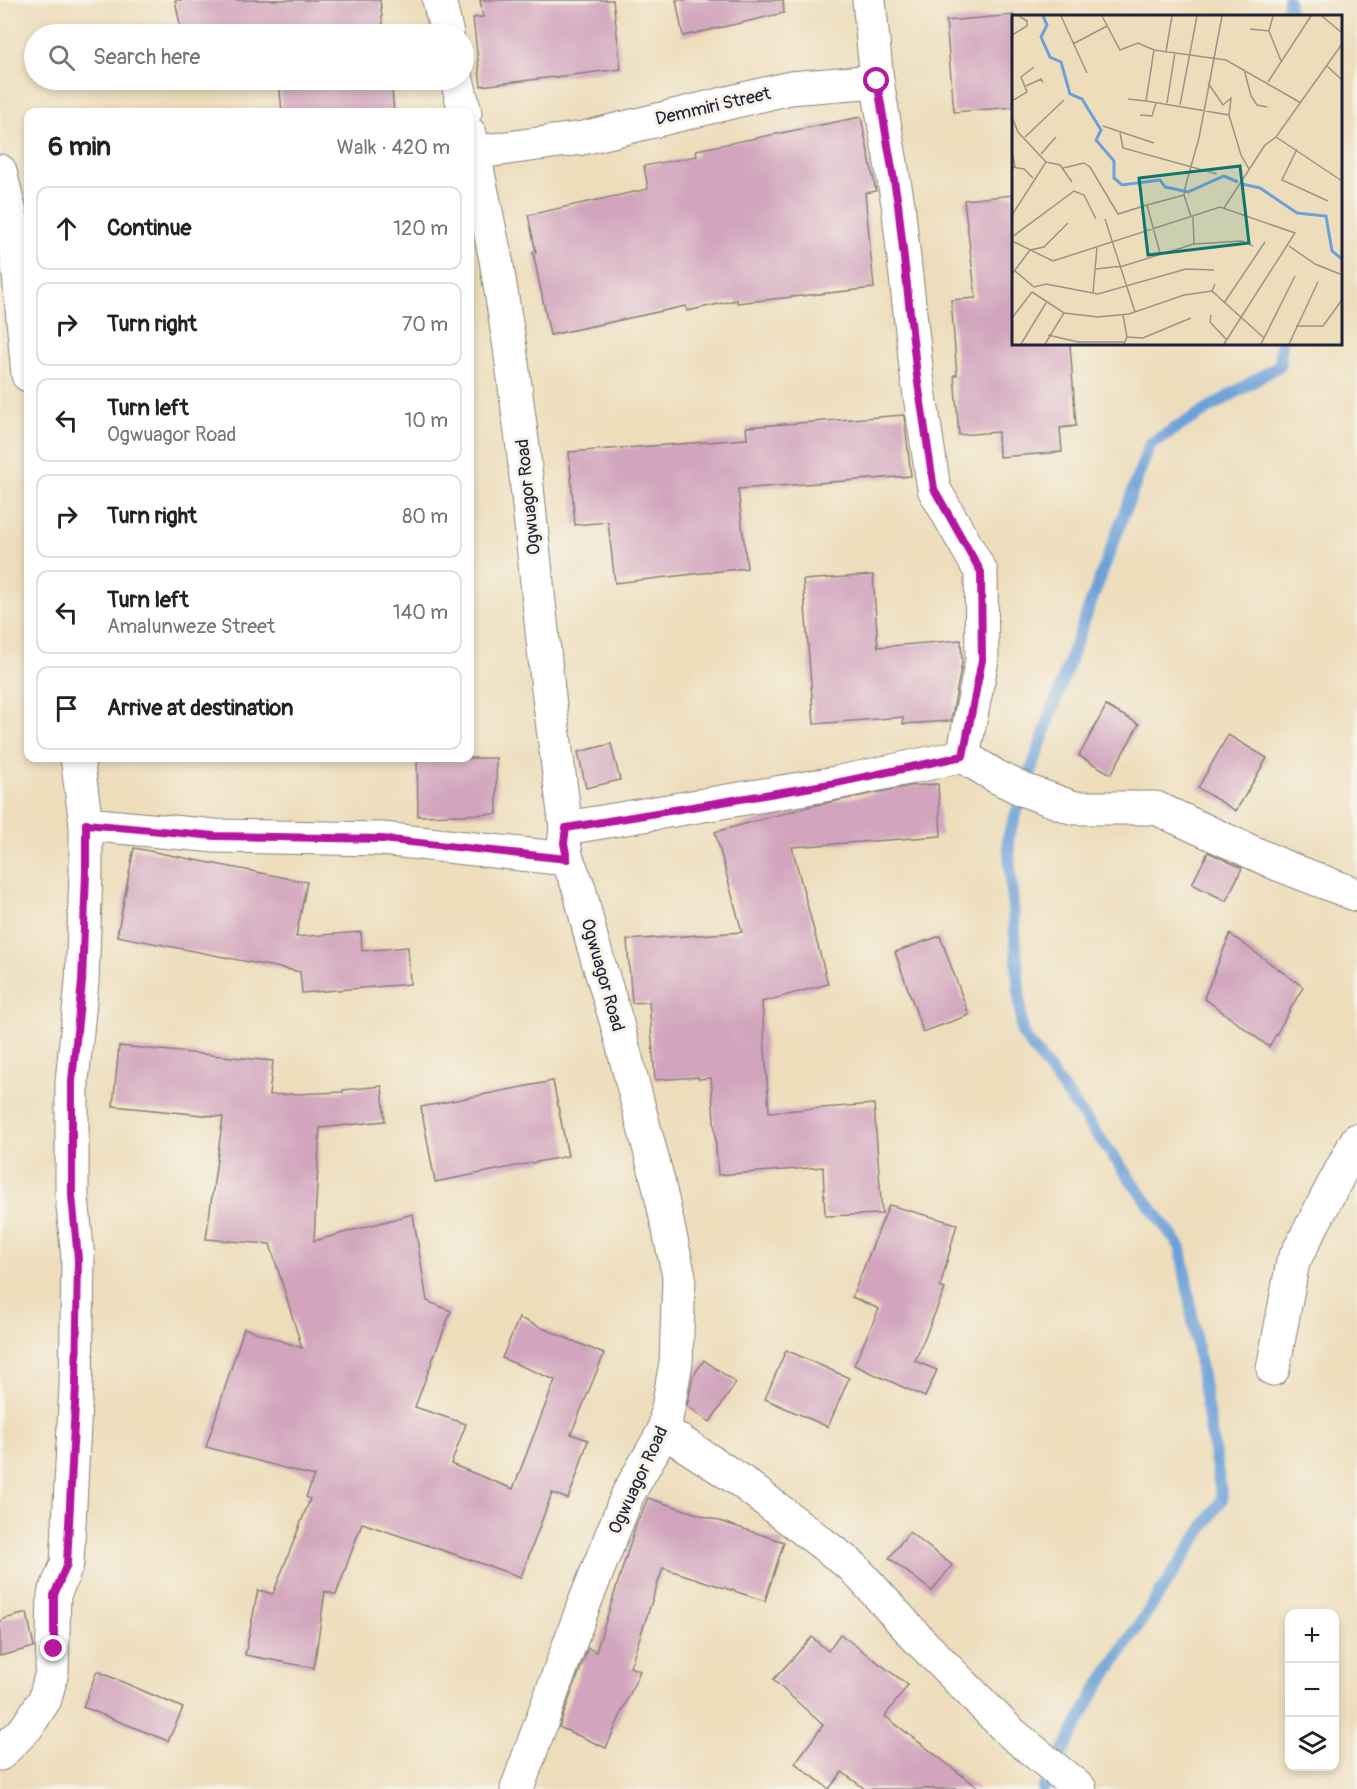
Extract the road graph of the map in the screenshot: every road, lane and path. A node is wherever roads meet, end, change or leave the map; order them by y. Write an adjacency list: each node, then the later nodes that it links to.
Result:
1 (439, 0): 3 (street)
2 (869, 0): 4 (street)
3 (445, 24)
4 (877, 81): 7 (street, Demmiri Street); 12 (street)
5 (460, 90): 6 (street)
6 (464, 108)
7 (474, 147)
8 (474, 161): 15 (street, Ogwuagor Road)
9 (0, 171): 10 (street)
10 (20, 220): 11 (street)
11 (24, 331)
12 (963, 756): 15 (street); 16 (street)
13 (78, 762): 14 (street)
14 (86, 824): 15 (street); 20 (street)
15 (566, 844): 19 (street, Ogwuagor Road)
16 (1357, 896)
17 (1357, 1140): 18 (street)
18 (1273, 1369)
19 (664, 1431): 21 (street, Ogwuagor Road); 22 (street)
20 (0, 1754)
21 (517, 1789)
22 (1080, 1789)

